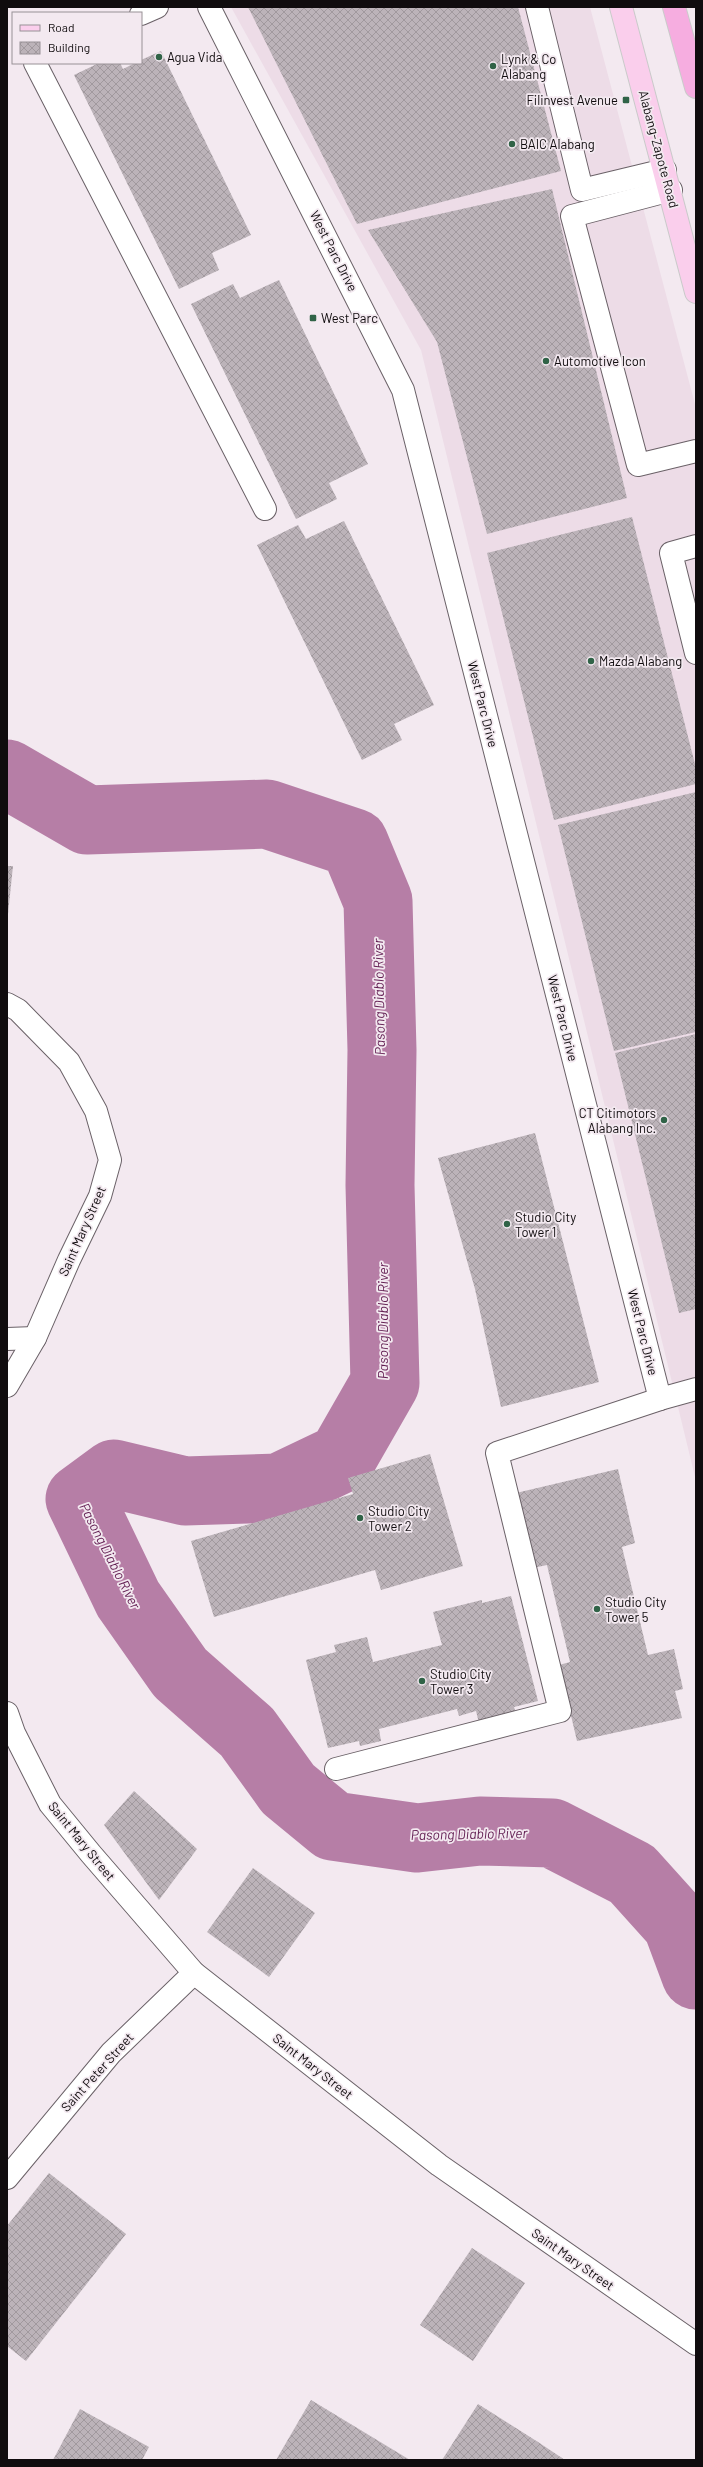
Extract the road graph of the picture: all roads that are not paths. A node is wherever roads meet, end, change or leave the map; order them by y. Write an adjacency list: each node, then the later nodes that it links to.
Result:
1 (157, 7): 6 (street)
2 (209, 7): 20 (street, West Parc Drive)
3 (537, 7): 9 (street)
4 (622, 7): 9 (main road, Alabang-Zapote Road)
5 (674, 7): 8 (highway)
6 (142, 14)
7 (36, 64): 12 (street)
8 (696, 87)
9 (668, 180): 10 (main road, Alabang-Zapote Road); 11 (street)
10 (696, 292)
11 (696, 451)
12 (265, 509)
13 (696, 546): 14 (street)
14 (696, 653)
15 (7, 1004): 16 (street, Saint Mary Street)
16 (35, 1338): 17 (street); 18 (street, Saint Mary Street)
17 (7, 1339)
18 (7, 1386)
19 (696, 1390): 20 (street)
20 (660, 1399): 22 (street)
21 (7, 1713): 23 (street, Saint Mary Street)
22 (336, 1769)
23 (194, 1972): 24 (street, Saint Peter Street); 25 (street, Saint Mary Street)
24 (7, 2178)
25 (696, 2344)

